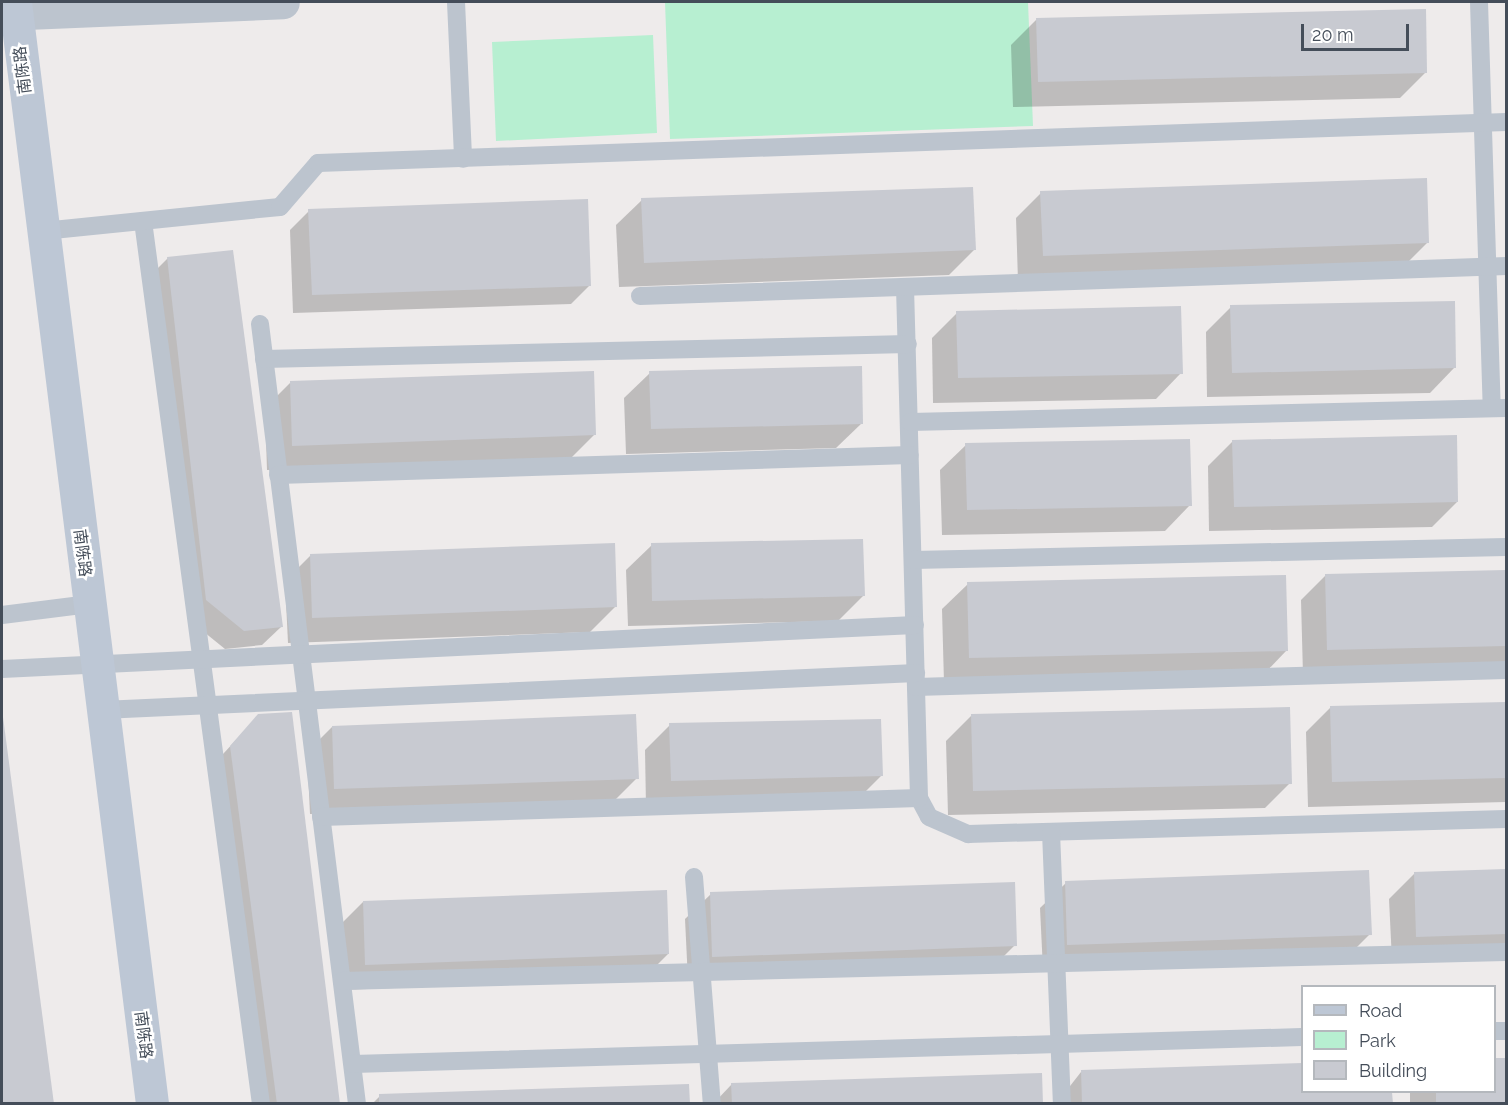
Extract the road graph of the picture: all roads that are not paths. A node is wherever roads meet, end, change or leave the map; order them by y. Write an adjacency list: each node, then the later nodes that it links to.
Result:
1 (283, 2): 4 (street)
2 (456, 2): 7 (lane)
3 (1479, 2): 6 (lane)
4 (11, 10): 9 (street, 南陈路)
5 (1506, 122): 6 (lane)
6 (1483, 123): 7 (lane); 10 (lane)
7 (463, 159): 8 (lane)
8 (143, 221): 9 (lane); 27 (lane)
9 (43, 231): 23 (street, 南陈路)
10 (1488, 266): 11 (lane); 12 (lane); 17 (lane)
11 (1506, 266)
12 (905, 287): 13 (lane); 15 (lane)
13 (640, 296)
14 (260, 324): 16 (lane)
15 (908, 344): 16 (lane); 18 (lane)
16 (264, 359): 20 (lane)
17 (1499, 408): 18 (lane)
18 (910, 422): 19 (lane)
19 (910, 455): 20 (lane); 22 (lane)
20 (278, 475): 26 (lane)
21 (1506, 547): 22 (lane)
22 (913, 560): 25 (lane)
23 (89, 604): 24 (lane); 28 (street, 南陈路)
24 (2, 615)
25 (915, 625): 26 (lane); 31 (lane)
26 (301, 656): 27 (lane); 32 (lane)
27 (201, 661): 28 (lane); 33 (lane)
28 (96, 666): 29 (lane); 34 (street, 南陈路)
29 (2, 669)
30 (1506, 670): 31 (lane)
31 (916, 680): 32 (lane); 35 (lane)
32 (307, 701): 33 (lane); 36 (lane)
33 (207, 706): 34 (lane); 49 (lane)
34 (102, 710): 48 (street, 南陈路)
35 (919, 798): 36 (lane); 38 (lane)
36 (321, 817): 43 (lane)
37 (1506, 819): 38 (lane)
38 (1051, 832): 41 (lane)
39 (694, 877): 42 (lane)
40 (1506, 952): 41 (lane)
41 (1055, 964): 42 (lane); 45 (lane)
42 (702, 972): 43 (lane); 46 (lane)
43 (342, 981): 47 (lane)
44 (1301, 1036): 45 (lane)
45 (1059, 1043): 46 (lane); 52 (lane)
46 (708, 1054): 47 (lane); 51 (lane)
47 (352, 1064): 50 (lane)
48 (152, 1104)
49 (261, 1104)
50 (357, 1104)
51 (712, 1104)
52 (1062, 1104)

